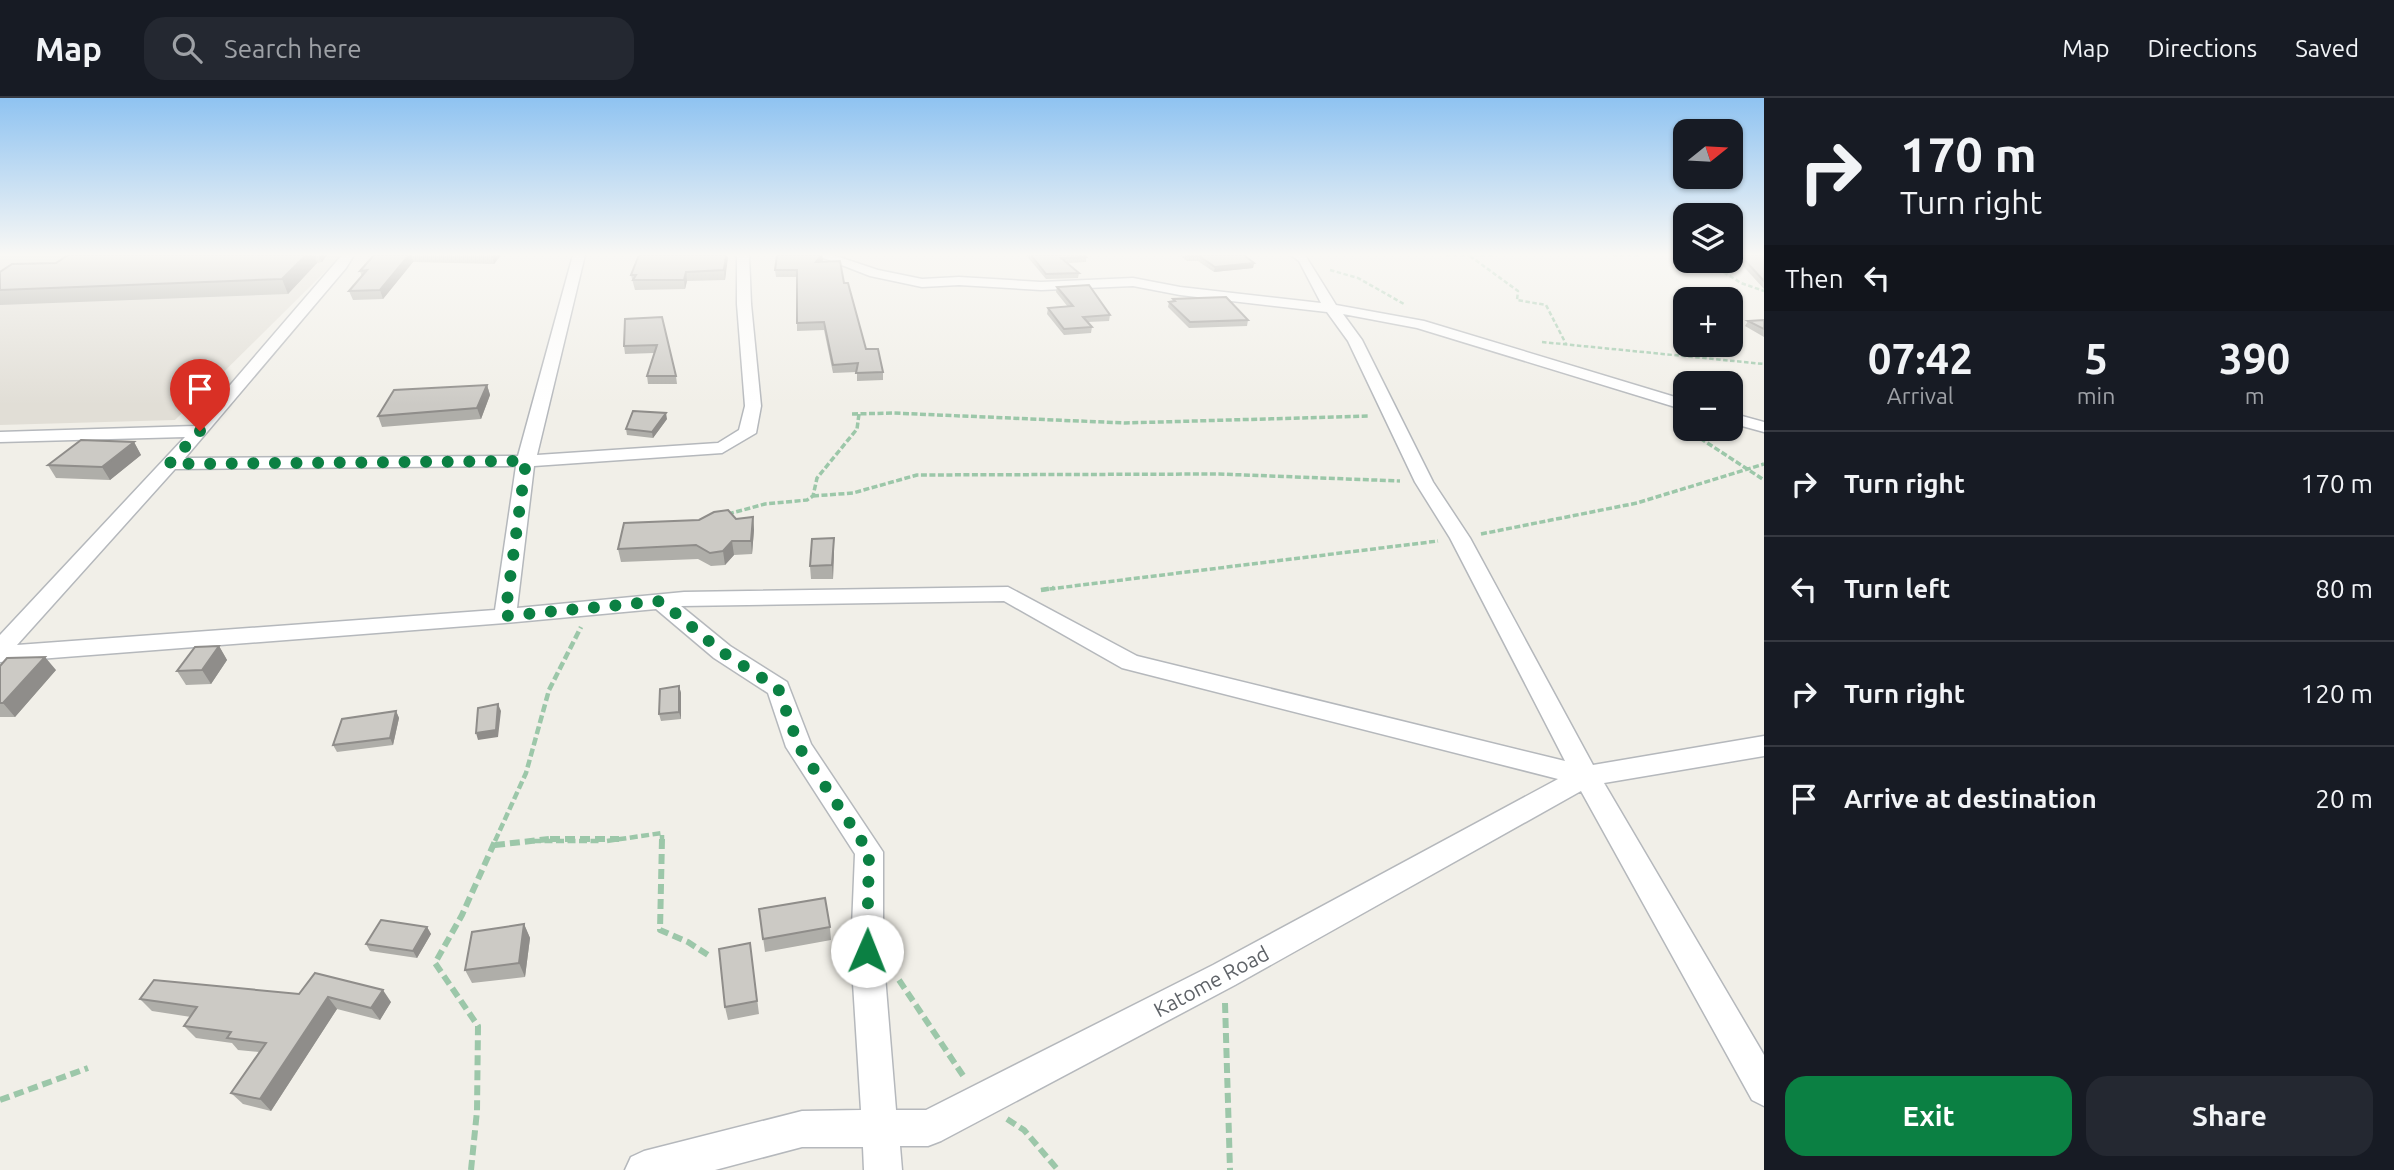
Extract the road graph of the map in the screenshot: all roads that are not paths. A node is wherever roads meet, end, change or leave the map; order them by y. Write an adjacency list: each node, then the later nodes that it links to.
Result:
1 (308, 305): 10 (street)
2 (566, 305): 12 (street)
3 (744, 305): 12 (street)
4 (1305, 305): 6 (street)
5 (1329, 305): 6 (street)
6 (1331, 308): 7 (street); 18 (street)
7 (1673, 401)
8 (1743, 422): 9 (street)
9 (1764, 428)
10 (200, 431): 11 (street); 13 (street)
11 (0, 437)
12 (526, 461): 13 (street); 15 (street)
13 (169, 464): 16 (street)
14 (661, 601): 15 (street); 18 (street); 20 (street)
15 (505, 616): 16 (street)
16 (0, 651)
17 (1764, 746): 18 (street, Katome Road)
18 (1586, 776): 19 (street); 20 (street, Katome Road)
19 (1764, 1088)
20 (881, 1128): 21 (street, Katome Road); 22 (street)
21 (644, 1170)
22 (883, 1170)

